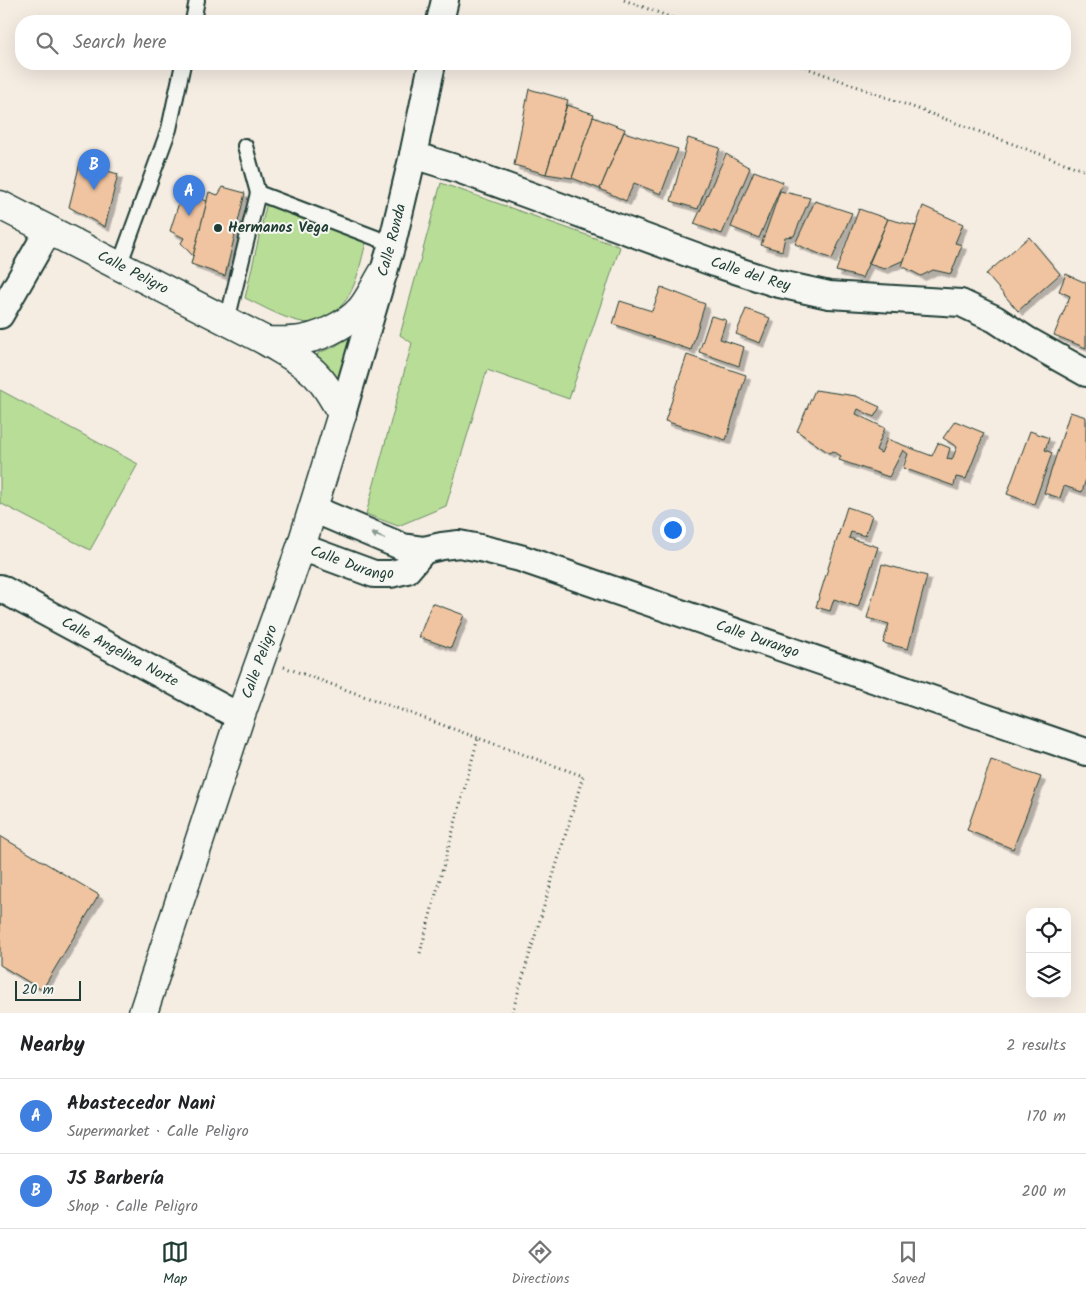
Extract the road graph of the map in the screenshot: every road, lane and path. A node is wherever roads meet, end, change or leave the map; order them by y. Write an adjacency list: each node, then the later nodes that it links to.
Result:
1 (197, 0): 4 (lane)
2 (445, 0): 5 (street)
3 (624, 0): 6 (path)
4 (194, 15)
5 (441, 15)
6 (665, 15)
7 (182, 70): 17 (lane)
8 (431, 70): 11 (street, Calle Ronda)
9 (812, 70): 12 (path)
10 (245, 146): 13 (lane)
11 (413, 155): 16 (street, Calle Ronda); 22 (street, Calle del Rey)
12 (1086, 172)
13 (258, 193): 16 (lane); 20 (lane)
14 (0, 205): 15 (main road, Calle Peligro)
15 (48, 231): 17 (main road, Calle Peligro); 19 (street)
16 (392, 244): 18 (street, Calle Ronda)
17 (118, 266): 20 (main road, Calle Peligro)
18 (383, 273): 21 (main road, Calle Peligro); 23 (street, Calle Ronda)
19 (0, 315)
20 (227, 321): 21 (main road, Calle Peligro)
21 (266, 341): 23 (main road, Calle Peligro)
22 (1086, 373)
23 (342, 414): 24 (main road, Calle Peligro)
24 (313, 509): 25 (main road, Calle Peligro); 26 (street, Calle Durango, one-way to 24)
25 (301, 547): 26 (street, Calle Durango); 28 (main road, Calle Peligro)
26 (424, 550): 31 (street, Calle Durango)
27 (0, 588): 29 (street, Calle Angelina Norte)
28 (261, 658): 29 (main road, Calle Peligro); 30 (path)
29 (240, 717): 33 (main road, Calle Peligro)
30 (478, 738): 32 (path); 34 (path)
31 (1086, 752)
32 (420, 952)
33 (143, 1013)
34 (512, 1013)

